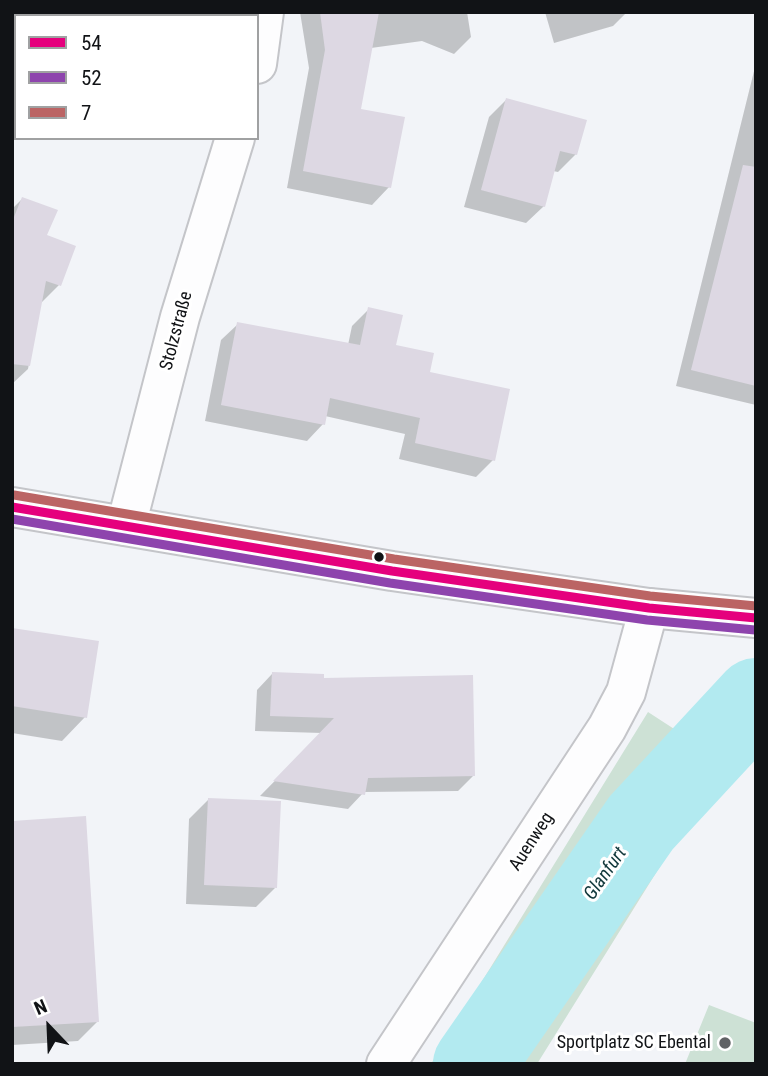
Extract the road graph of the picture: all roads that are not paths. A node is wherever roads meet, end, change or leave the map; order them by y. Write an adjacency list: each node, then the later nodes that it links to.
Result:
1 (264, 12): 2 (street)
2 (259, 49)
3 (234, 140): 5 (street, Stolzstraße)
4 (12, 507): 5 (street)
5 (126, 526): 6 (street)
6 (649, 608): 7 (street); 8 (street, Auenweg)
7 (756, 618)
8 (386, 1064)

